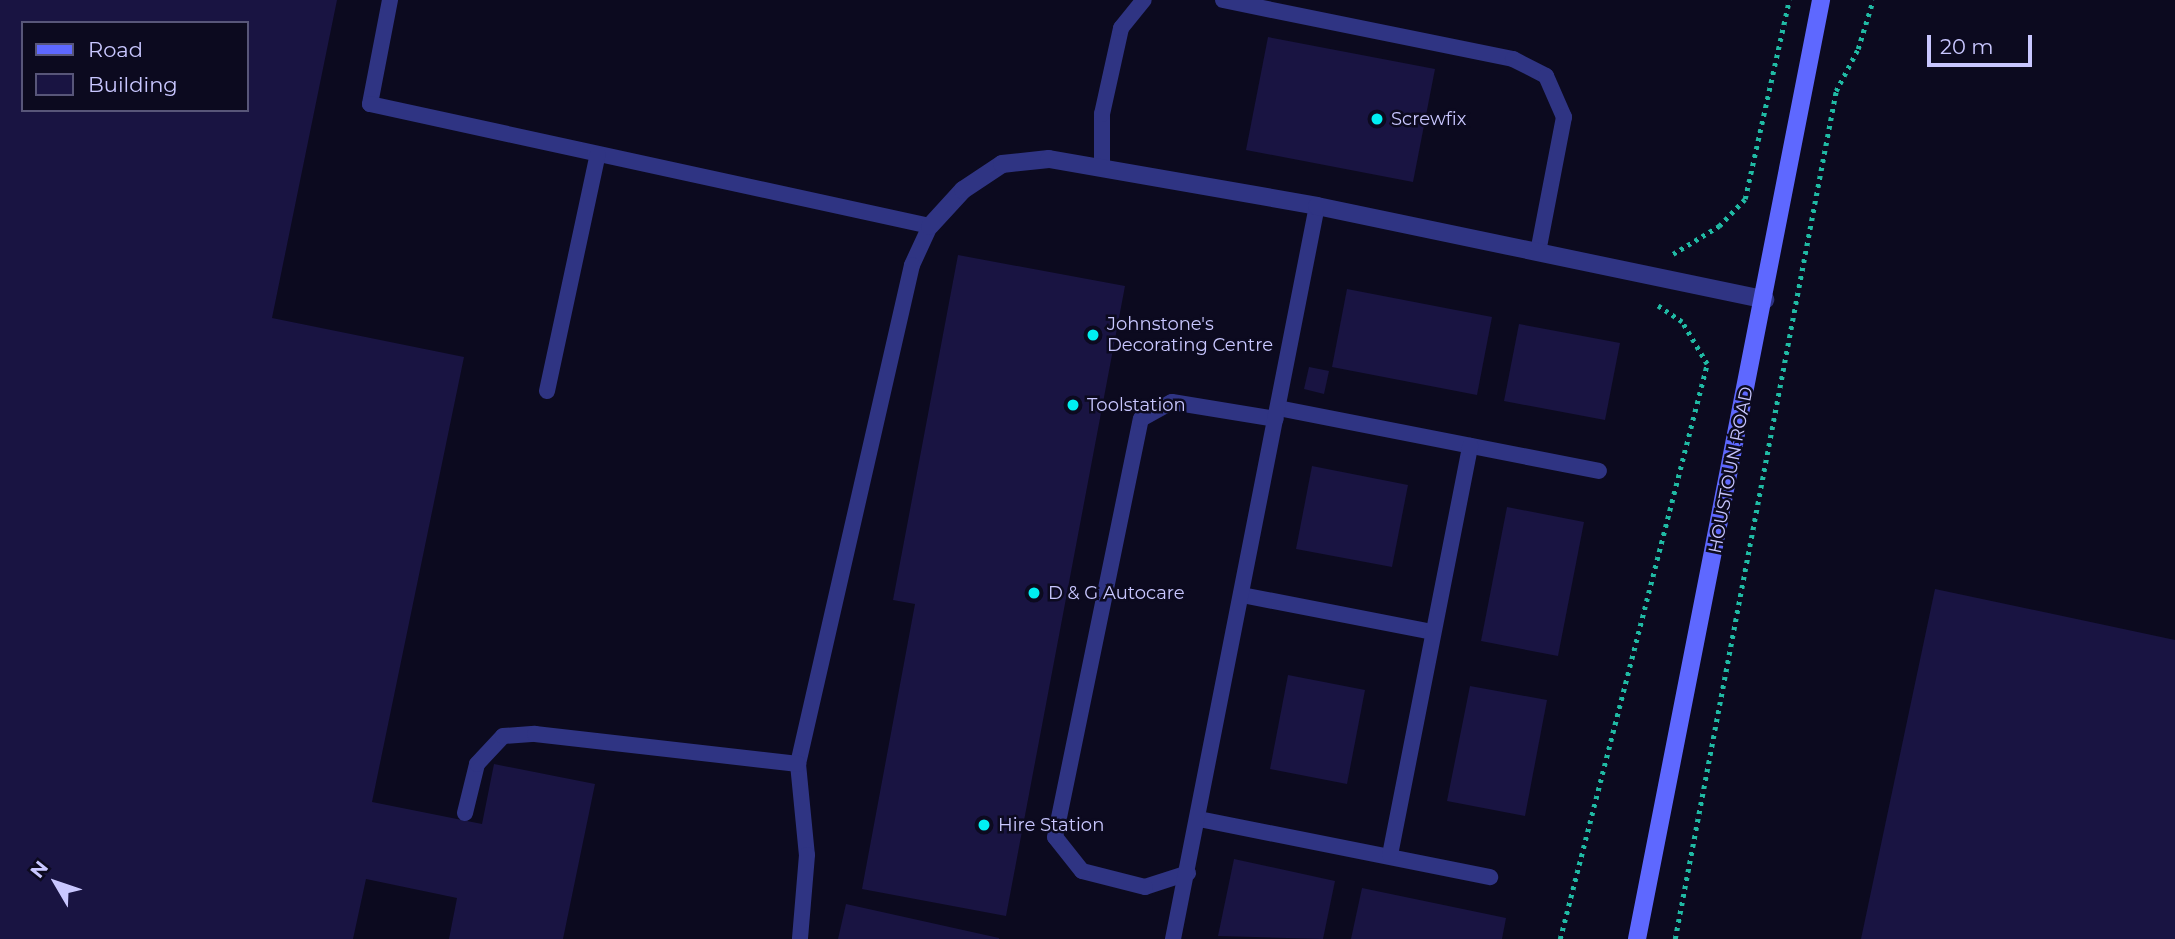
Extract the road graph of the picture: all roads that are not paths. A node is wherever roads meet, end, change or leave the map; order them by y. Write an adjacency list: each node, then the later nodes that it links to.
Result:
1 (390, 0): 6 (lane)
2 (1121, 0): 5 (lane)
3 (1223, 0): 10 (lane)
4 (1821, 0): 11 (street, HOUSTOUN ROAD)
5 (1139, 6): 7 (lane)
6 (598, 154): 9 (lane); 12 (lane)
7 (1102, 165): 8 (street); 9 (street)
8 (1317, 206): 10 (street); 13 (lane)
9 (930, 226): 18 (lane)
10 (1538, 252): 11 (street)
11 (1765, 300): 26 (street, HOUSTOUN ROAD)
12 (547, 391)
13 (1277, 414): 14 (lane); 16 (lane); 22 (lane)
14 (1470, 446): 15 (lane); 17 (lane)
15 (1599, 471)
16 (1242, 595): 17 (lane); 20 (lane)
17 (1432, 632): 21 (lane)
18 (799, 764): 19 (lane); 24 (lane)
19 (465, 813)
20 (1199, 819): 21 (lane); 22 (lane)
21 (1390, 855): 23 (lane)
22 (1188, 873): 25 (lane)
23 (1490, 877)
24 (800, 939)
25 (1173, 939)
26 (1637, 939)

